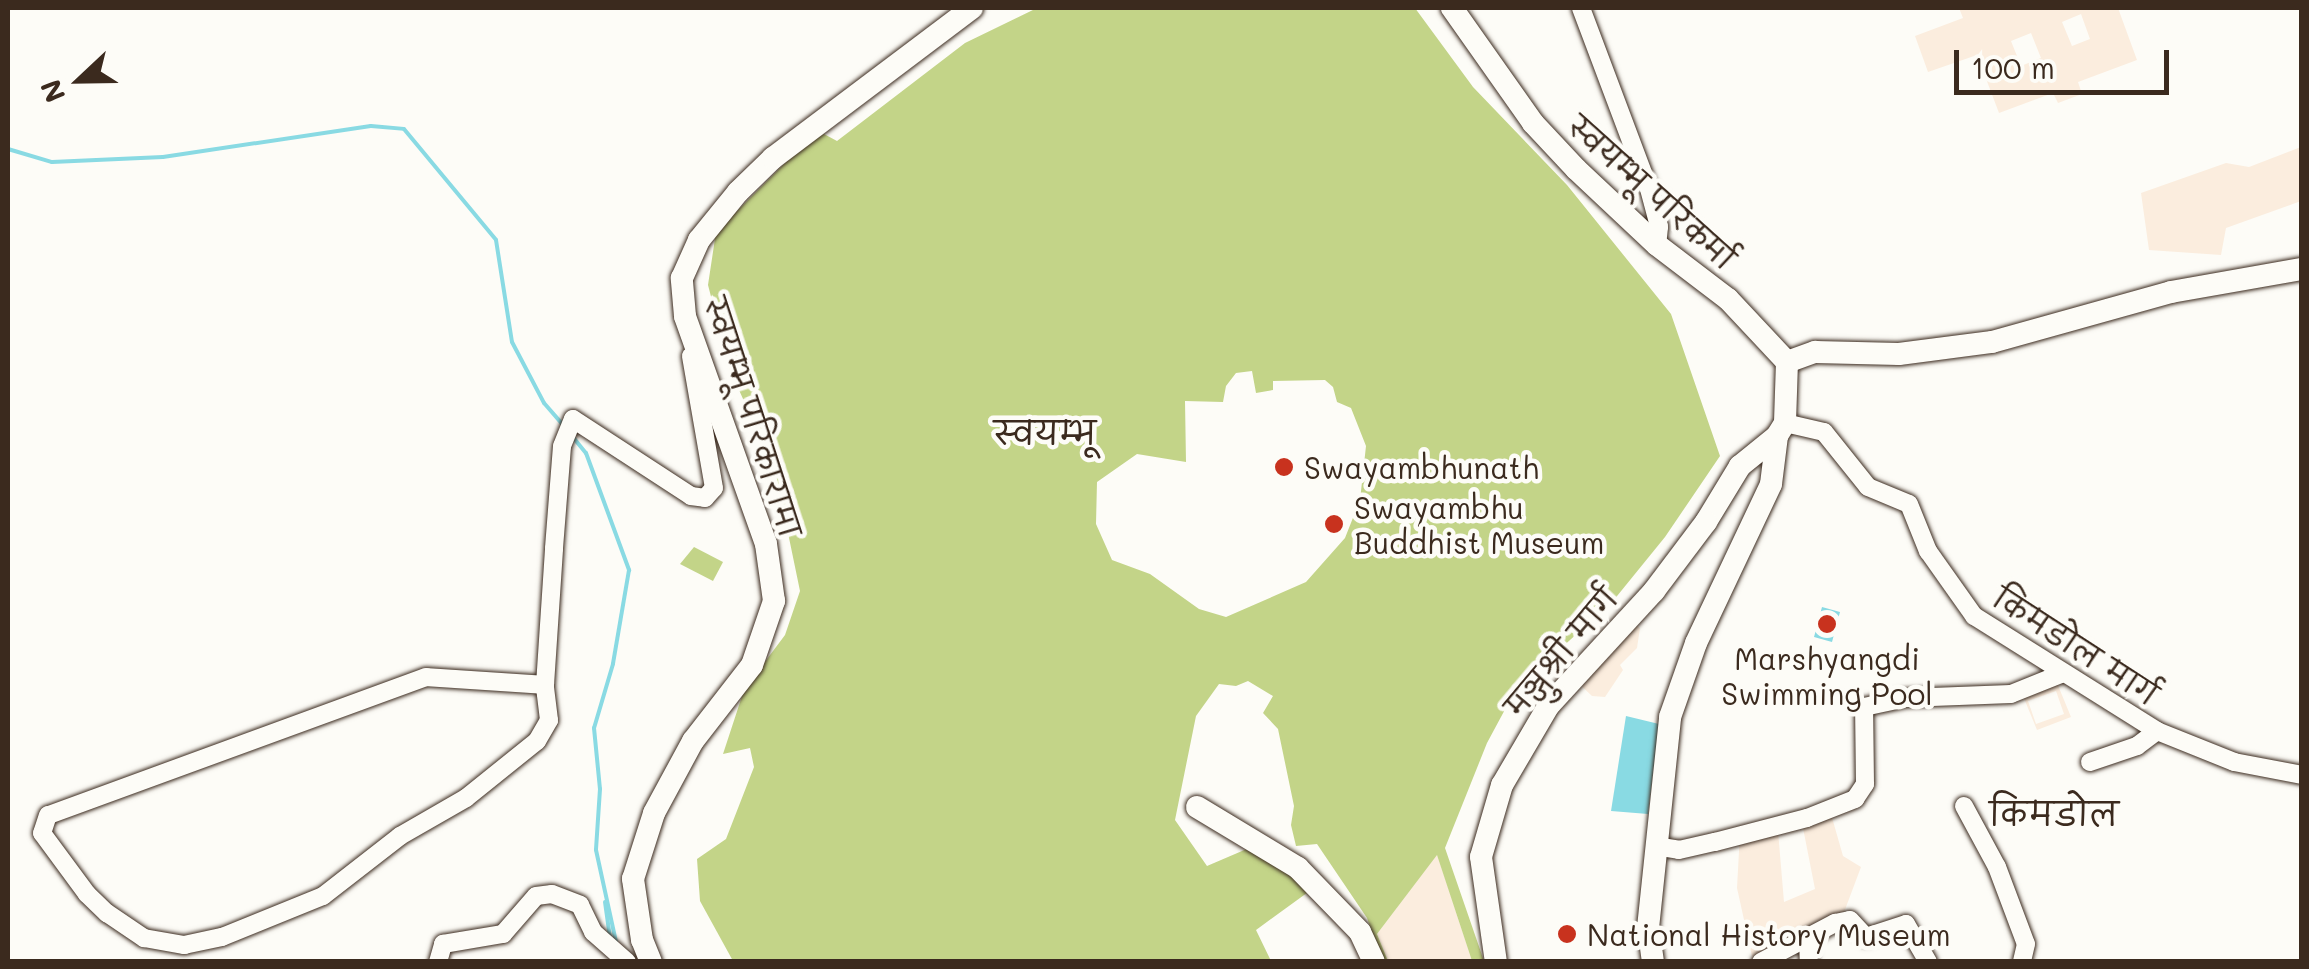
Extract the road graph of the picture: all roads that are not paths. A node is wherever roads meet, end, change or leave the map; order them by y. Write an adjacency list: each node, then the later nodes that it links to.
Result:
1 (972, 8): 6 (main road, स्वयम्भू परिकारामा)
2 (1452, 8): 4 (main road, स्वयम्भू परिकर्मा)
3 (1581, 8): 4 (street)
4 (1658, 244): 7 (main road, स्वयम्भू परिकर्मा)
5 (2302, 269): 7 (main road)
6 (684, 316): 10 (street); 20 (main road, स्वयम्भू परिकारामा)
7 (1787, 362): 8 (main road)
8 (1781, 429): 9 (street, किमडोल मार्ग); 16 (main road); 22 (main road, मञ्जुश्री मार्ग)
9 (2061, 674): 11 (street, किमडोल मार्ग); 16 (street)
10 (545, 686): 10 (street)
11 (2157, 731): 12 (street); 13 (street, किमडोल मार्ग)
12 (2090, 762)
13 (2302, 775)
14 (1964, 806): 27 (street)
15 (1197, 808): 21 (main road)
16 (1655, 846): 23 (main road)
17 (1808, 939): 24 (street); 25 (street); 26 (street)
18 (438, 962): 19 (street)
19 (627, 962)
20 (651, 962)
21 (1374, 962)
22 (1496, 962)
23 (1653, 962)
24 (1761, 962)
25 (1809, 962)
26 (1928, 962)
27 (2022, 962)

